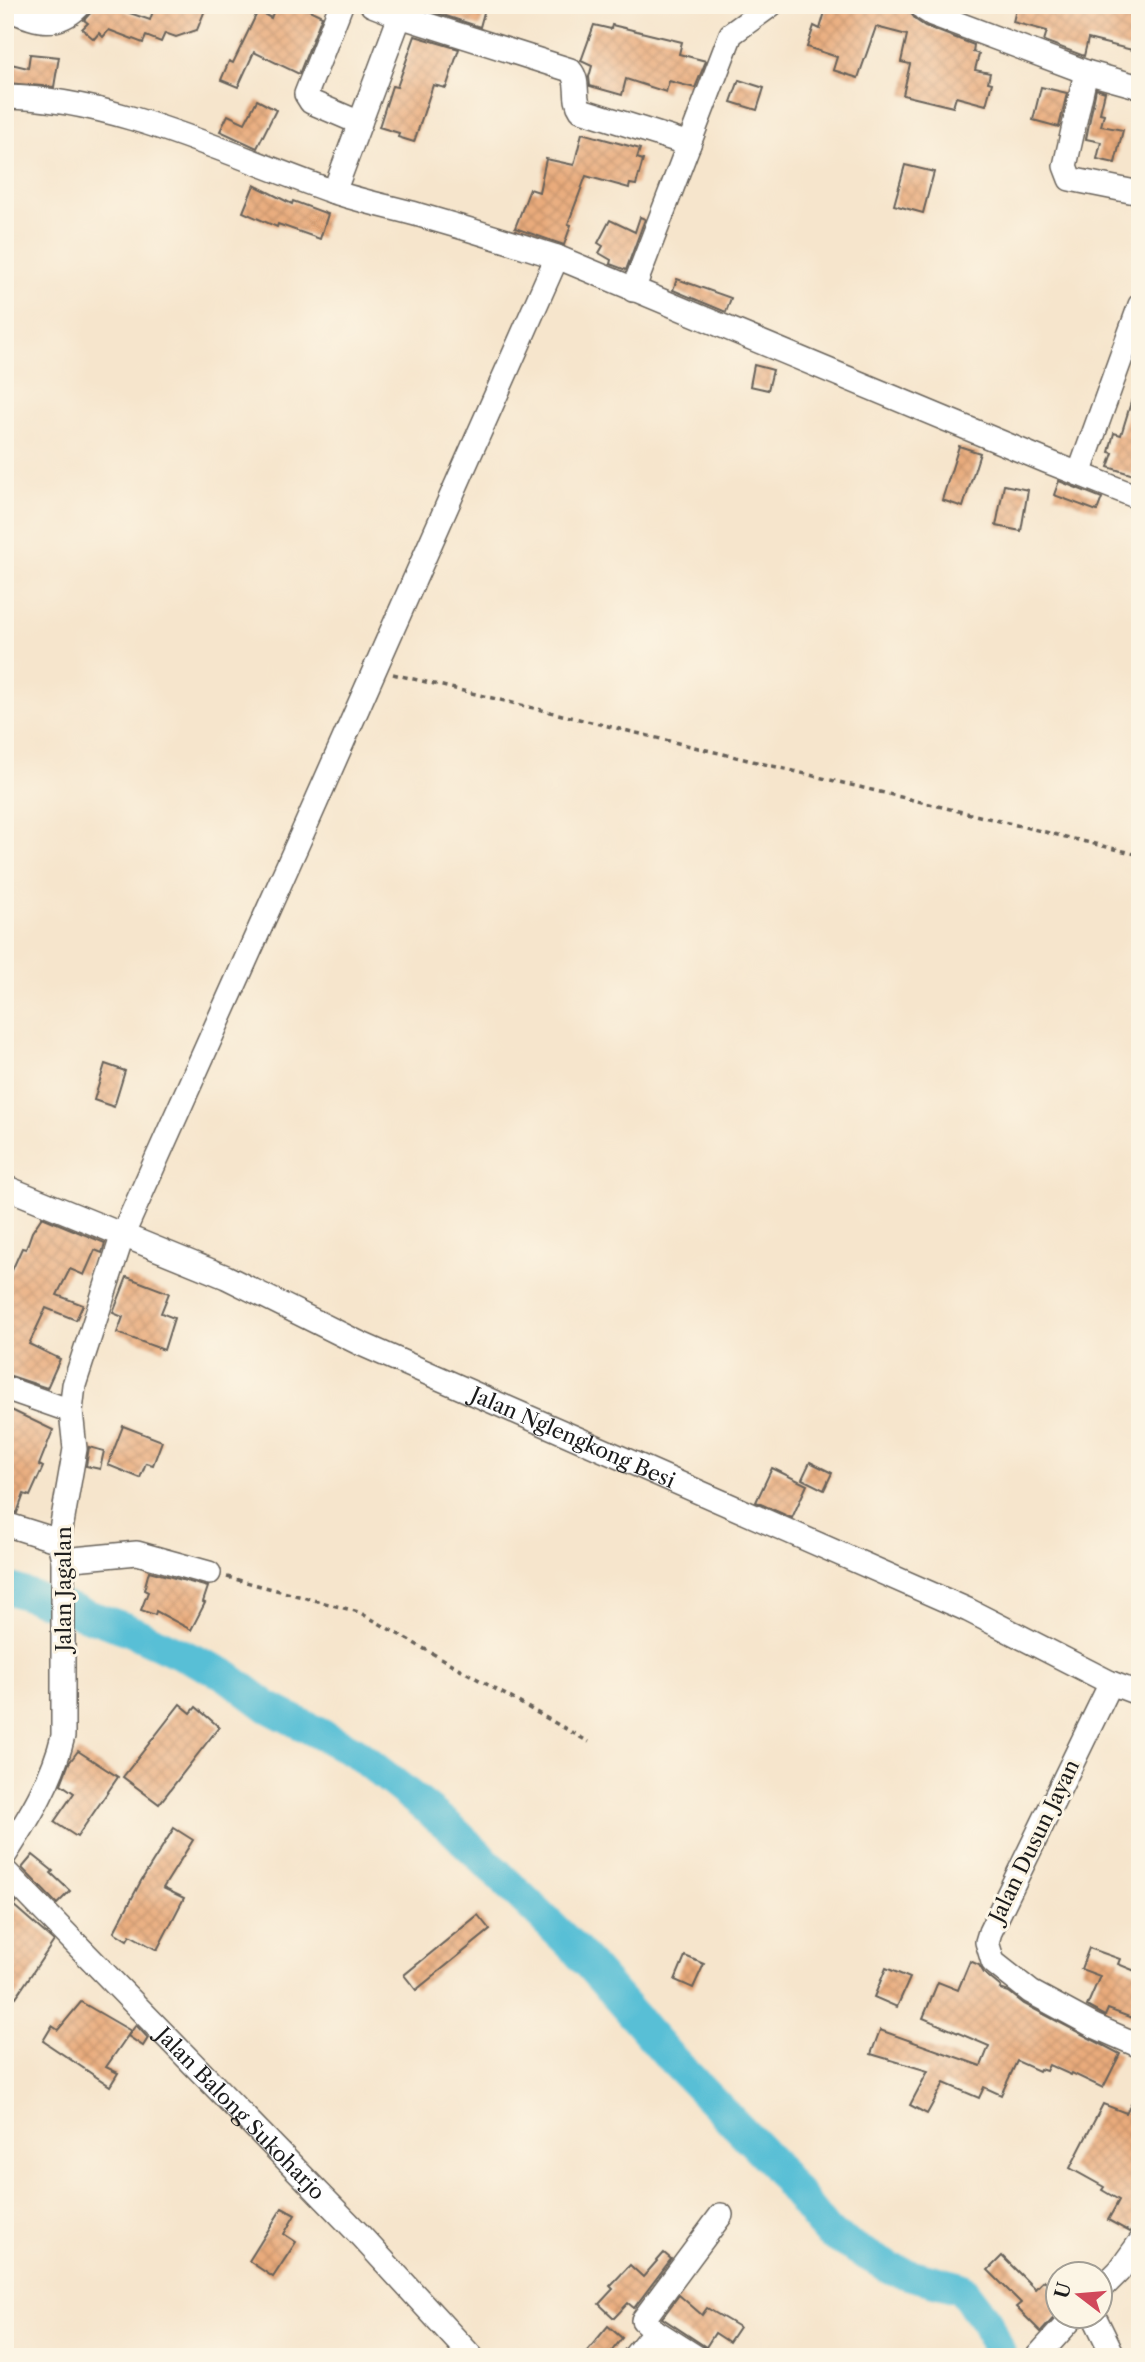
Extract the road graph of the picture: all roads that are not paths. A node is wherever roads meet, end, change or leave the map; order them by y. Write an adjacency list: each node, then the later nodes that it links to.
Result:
1 (80, 5): 7 (street)
2 (341, 5): 13 (street)
3 (740, 5): 9 (street)
4 (772, 5): 9 (street)
5 (923, 5): 10 (street)
6 (376, 6): 8 (street)
7 (5, 8)
8 (400, 16): 13 (street); 14 (street)
9 (731, 34): 14 (street)
10 (1086, 72): 11 (street); 16 (street)
11 (1140, 87)
12 (5, 97): 15 (street)
13 (359, 123): 15 (street)
14 (689, 144): 18 (street)
15 (334, 192): 17 (street)
16 (1140, 193)
17 (557, 257): 18 (street); 23 (street, Jalan Jagalan)
18 (633, 290): 20 (street)
19 (1139, 309): 20 (street)
20 (1079, 474): 21 (street)
21 (1140, 498)
22 (5, 1187): 23 (street, Jalan Nglengkong Besi)
23 (123, 1234): 25 (street, Jalan Jagalan); 29 (street, Jalan Nglengkong Besi)
24 (5, 1388): 25 (street)
25 (71, 1411): 27 (street, Jalan Jagalan)
26 (5, 1524): 27 (street)
27 (61, 1550): 28 (street); 31 (street, Jalan Jagalan)
28 (209, 1573)
29 (1111, 1683): 30 (street, Jalan Nglengkong Besi); 33 (street, Jalan Dusun Jayan)
30 (1140, 1694)
31 (5, 1855)
32 (5, 1871): 40 (street, Jalan Balong Sukoharjo)
33 (1140, 2046)
34 (721, 2215): 37 (street)
35 (1140, 2242): 36 (street)
36 (1114, 2275)
37 (655, 2330): 41 (street); 42 (street)
38 (1061, 2330): 43 (street)
39 (1101, 2330): 44 (street)
40 (472, 2357)
41 (634, 2357)
42 (696, 2357)
43 (1037, 2357)
44 (1114, 2357)

